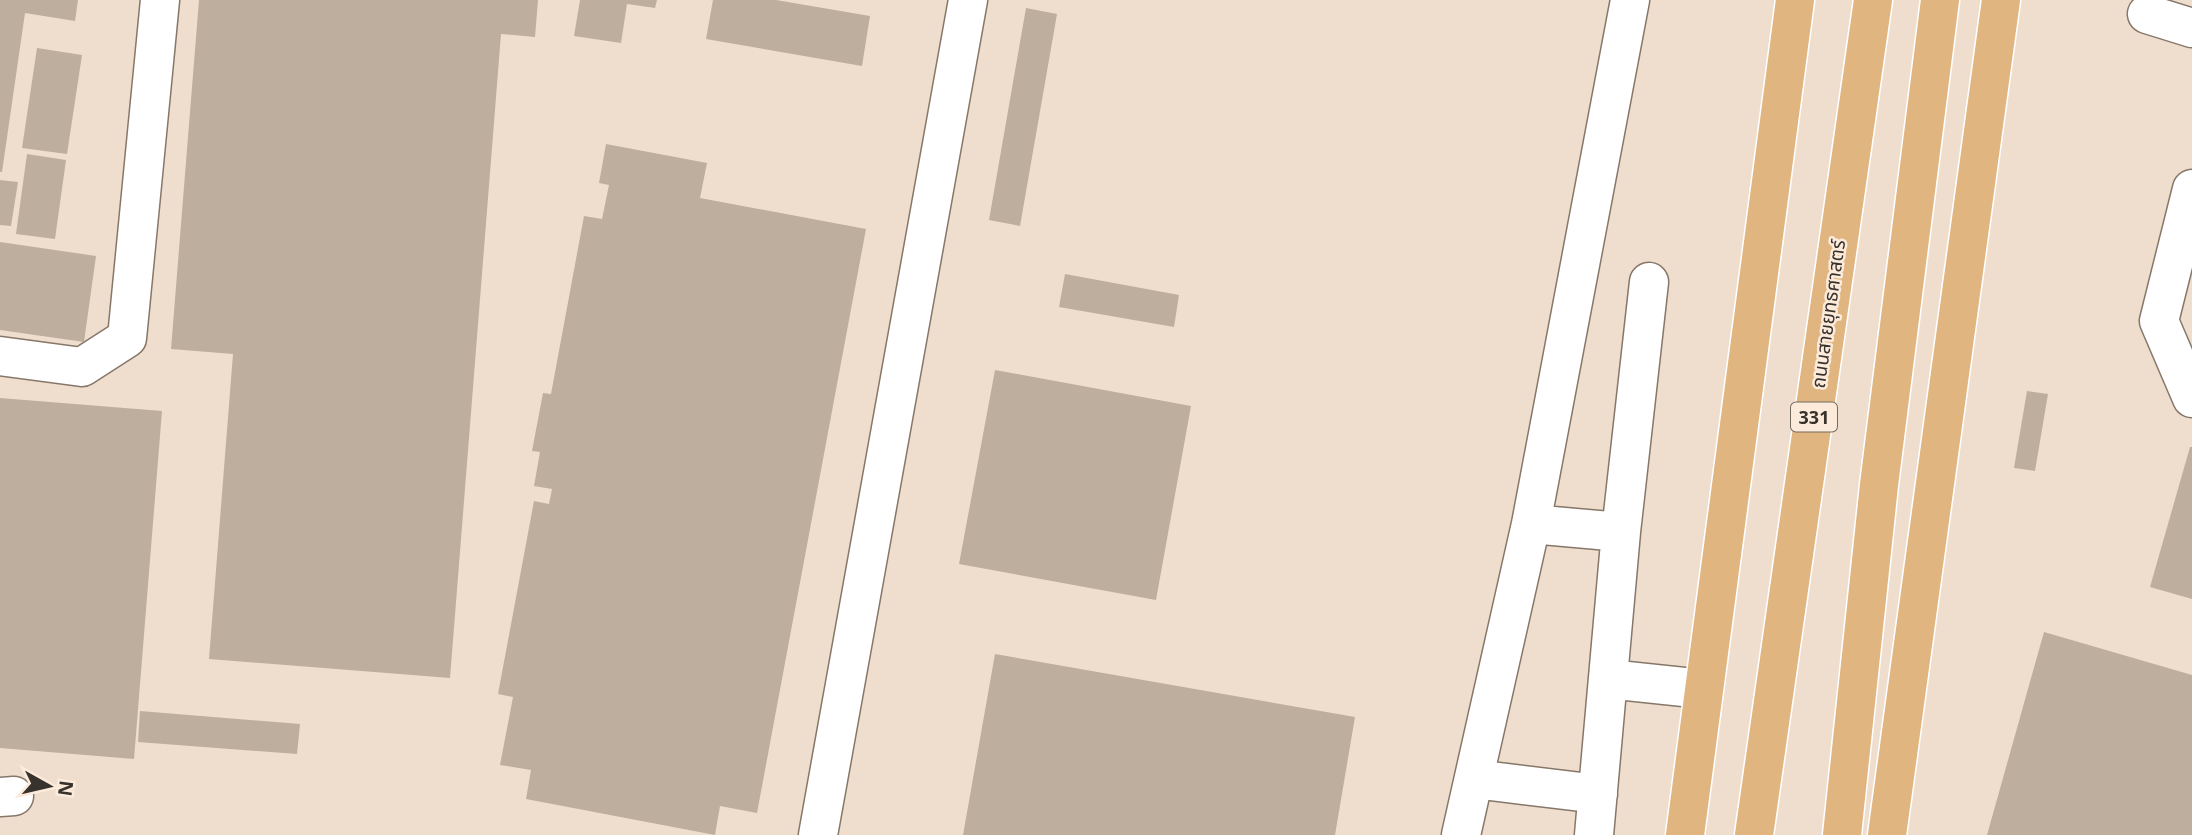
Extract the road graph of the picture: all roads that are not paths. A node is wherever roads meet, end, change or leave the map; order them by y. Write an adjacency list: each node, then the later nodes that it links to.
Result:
1 (160, 0): 12 (street)
2 (968, 0): 20 (street)
3 (1630, 0): 14 (street)
4 (1795, 0): 17 (main road)
5 (1873, 0): 24 (main road, ถนนสายยุทธศาสตร์ / 331)
6 (1940, 0): 25 (main road)
7 (2001, 0): 26 (main road)
8 (2147, 15): 9 (street)
9 (2192, 28)
10 (2192, 188): 13 (street)
11 (1649, 282): 15 (street)
12 (0, 356)
13 (2192, 398)
14 (1531, 524): 15 (street); 18 (street)
15 (1621, 532): 16 (street)
16 (1608, 679): 17 (street); 19 (street)
17 (1703, 689): 23 (main road)
18 (1474, 779): 19 (street); 21 (street)
19 (1598, 794): 22 (street)
20 (818, 835)
21 (1461, 835)
22 (1594, 835)
23 (1685, 835)
24 (1754, 835)
25 (1842, 835)
26 (1887, 835)

